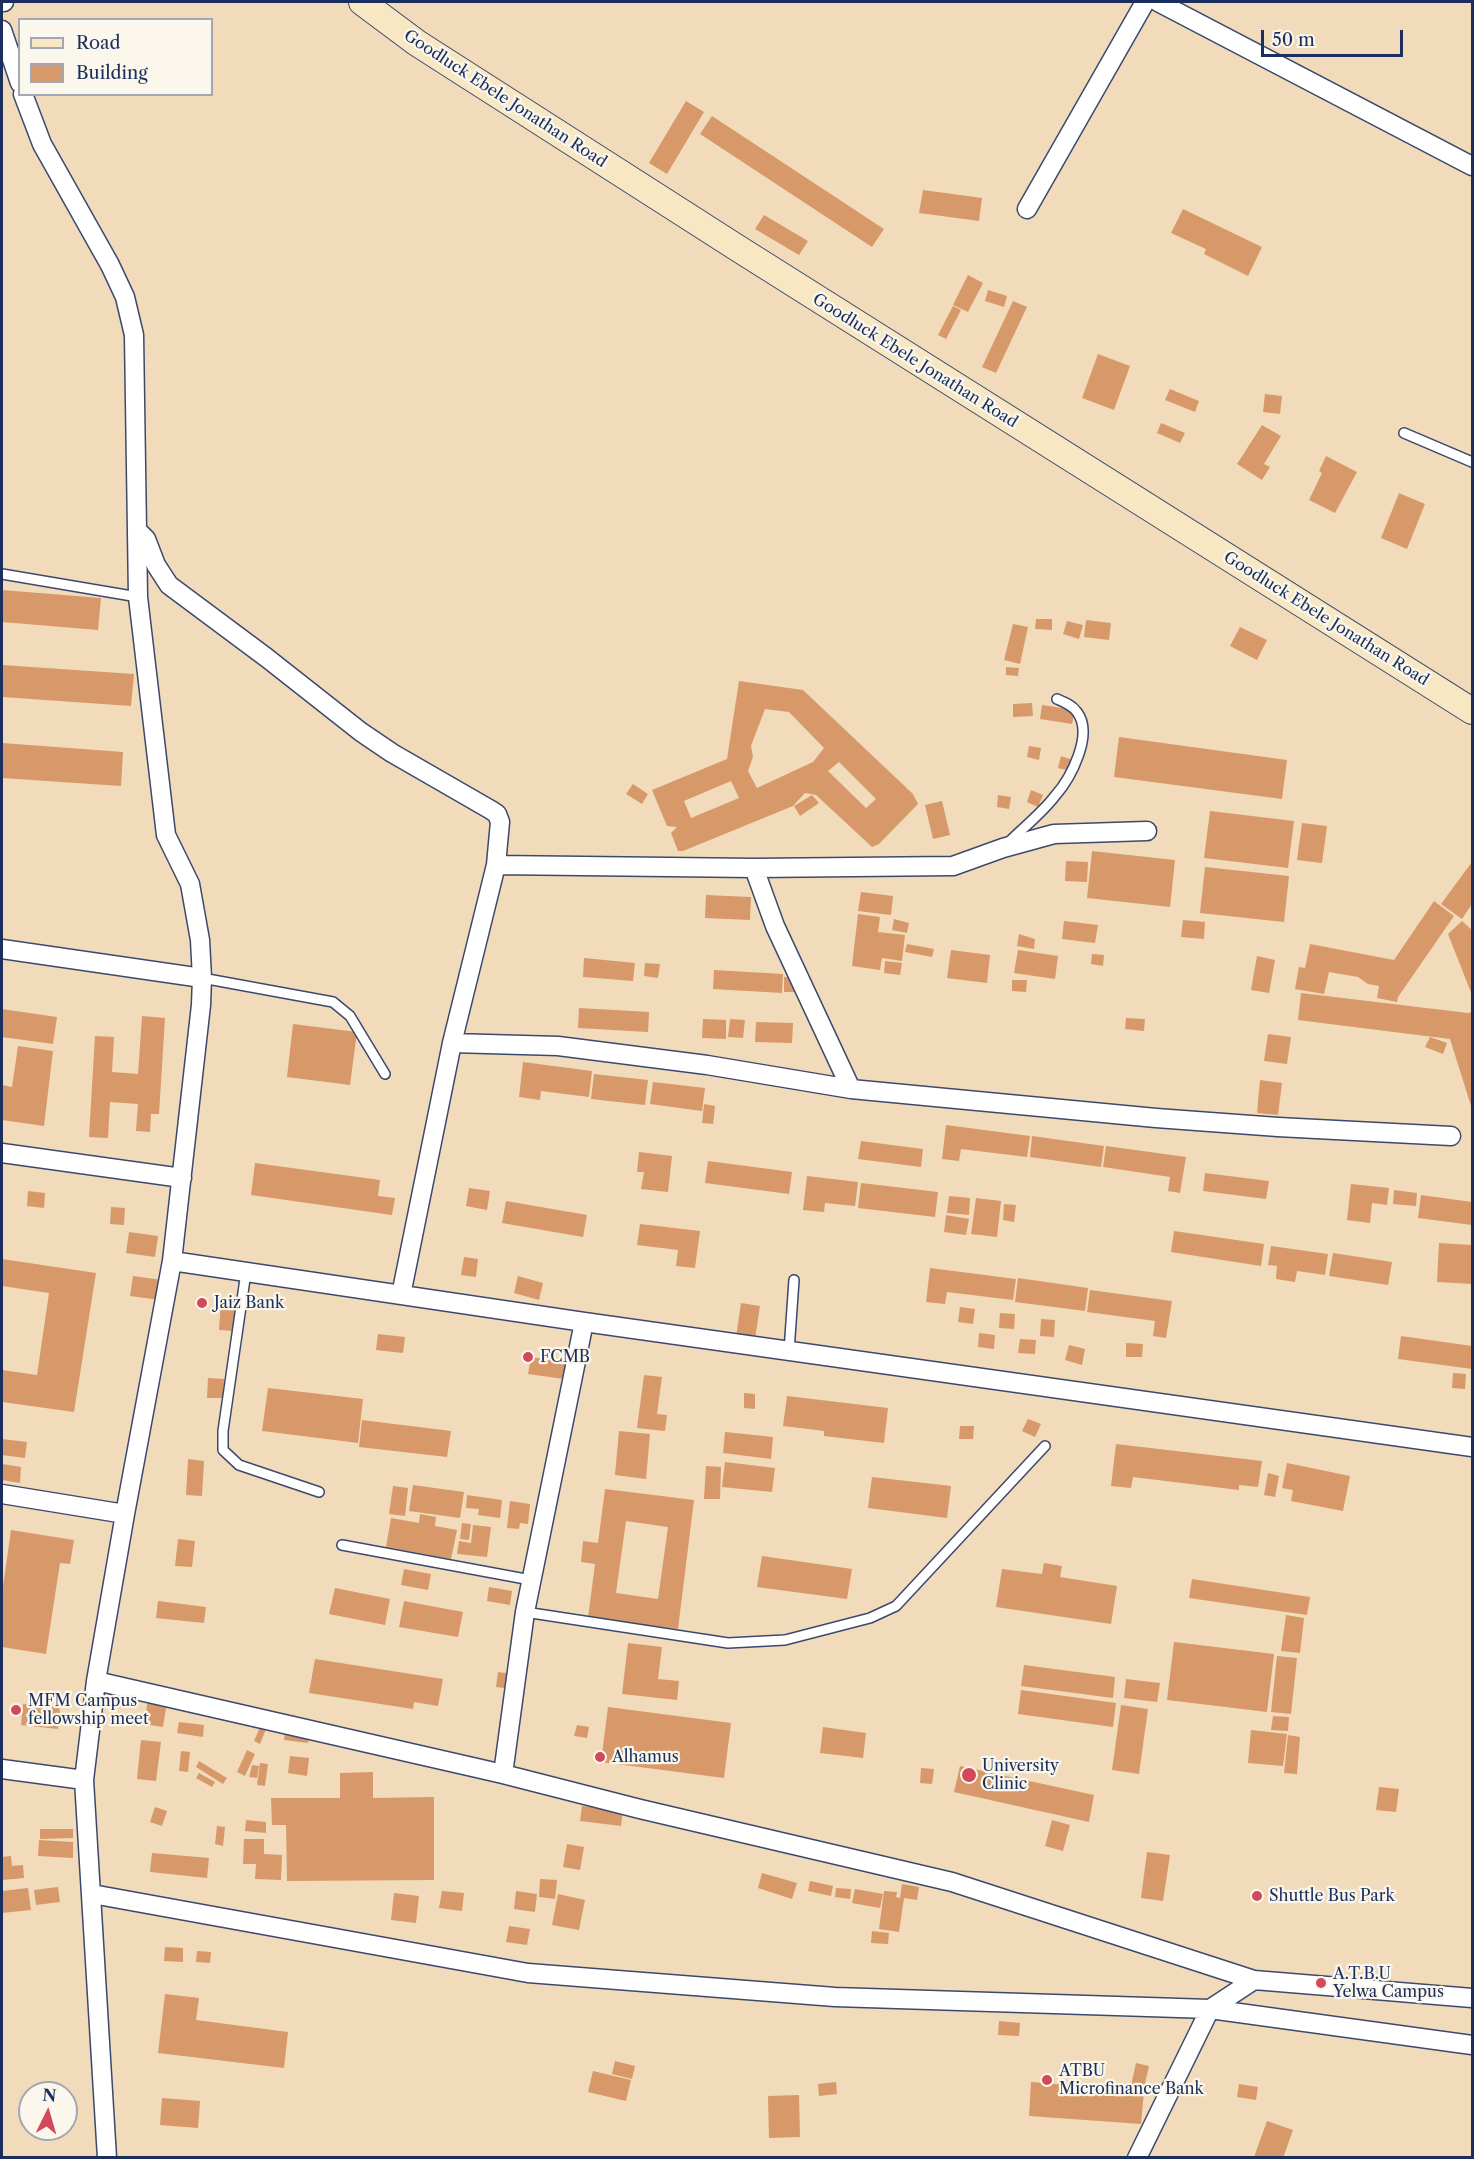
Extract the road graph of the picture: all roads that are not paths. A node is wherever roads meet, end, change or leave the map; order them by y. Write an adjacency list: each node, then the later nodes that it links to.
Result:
1 (362, 2): 15 (main road, Goodluck Ebele Jonathan Road)
2 (1145, 2): 8 (street)
3 (1158, 2): 7 (street)
4 (2, 30): 5 (street)
5 (18, 78)
6 (24, 96): 11 (street)
7 (1473, 166)
8 (1028, 209)
9 (1404, 433): 10 (lane)
10 (1473, 462)
11 (136, 530): 13 (street); 18 (street)
12 (2, 574): 13 (lane)
13 (138, 597): 21 (street)
14 (1058, 699): 17 (lane)
15 (1473, 711)
16 (1147, 831): 17 (street)
17 (1003, 848): 19 (street)
18 (496, 865): 19 (street); 22 (street)
19 (754, 868): 24 (street)
20 (2, 948): 21 (street)
21 (202, 978): 23 (lane); 27 (street)
22 (452, 1043): 24 (street); 31 (street)
23 (386, 1074)
24 (851, 1089): 25 (street)
25 (1451, 1136)
26 (2, 1153): 27 (street)
27 (182, 1178): 28 (street)
28 (172, 1261): 29 (street); 38 (street)
29 (246, 1272): 31 (street); 36 (lane)
30 (794, 1280): 33 (lane)
31 (401, 1295): 32 (street)
32 (584, 1322): 33 (street); 40 (street)
33 (789, 1351): 35 (street)
34 (1045, 1446): 41 (lane)
35 (1473, 1448)
36 (320, 1492)
37 (2, 1494): 38 (street)
38 (125, 1514): 42 (street)
39 (342, 1545): 40 (lane)
40 (531, 1580): 41 (street)
41 (525, 1612): 44 (street)
42 (96, 1681): 44 (street); 45 (street)
43 (2, 1769): 45 (street)
44 (503, 1774): 47 (street)
45 (84, 1780): 46 (street)
46 (92, 1894): 49 (street); 51 (street)
47 (1254, 1980): 48 (street); 49 (street)
48 (1473, 1998)
49 (1210, 2009): 50 (street); 52 (street)
50 (1473, 2045)
51 (107, 2157)
52 (1137, 2157)

